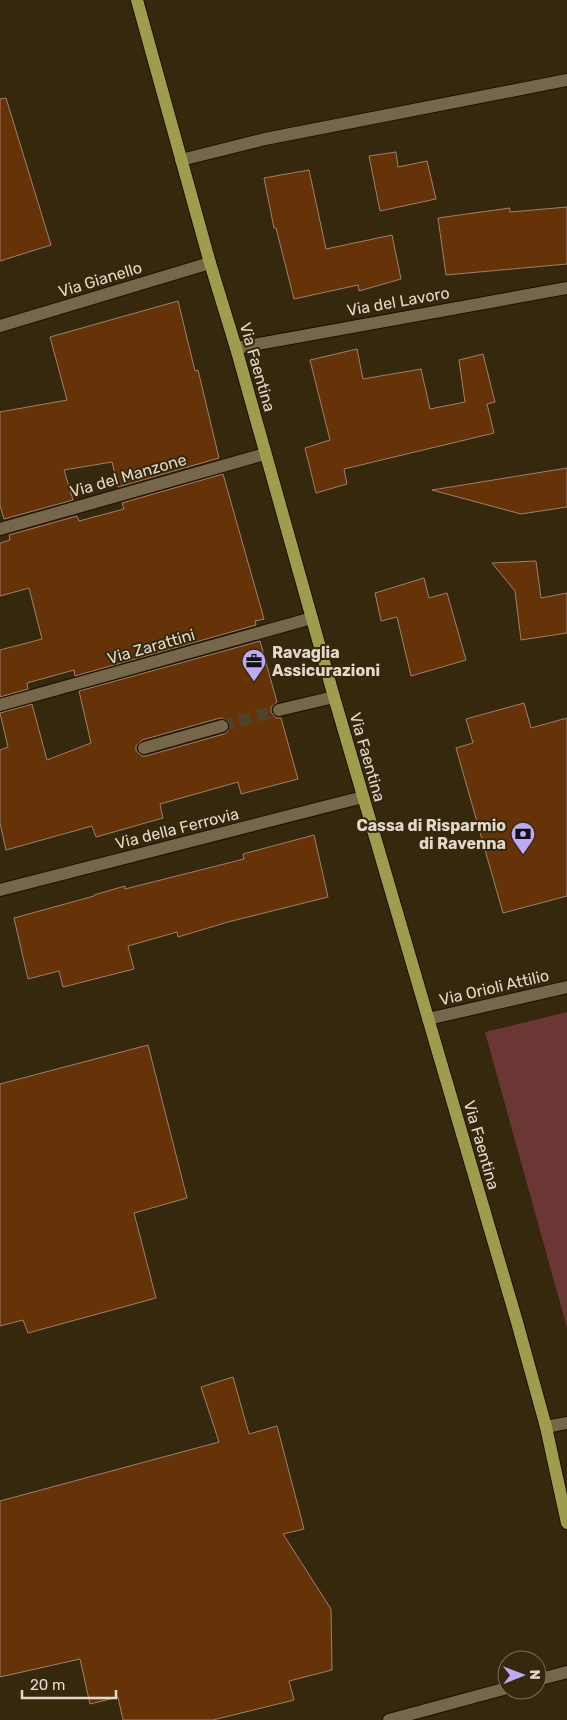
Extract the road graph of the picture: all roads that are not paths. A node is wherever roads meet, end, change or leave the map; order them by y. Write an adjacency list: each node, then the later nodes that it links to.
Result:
1 (138, 0): 3 (main road, Via Faentina)
2 (567, 80): 3 (street)
3 (181, 160): 4 (main road, Via Faentina)
4 (210, 263): 6 (street, Via Gianello); 7 (main road, Via Faentina)
5 (567, 288): 7 (street, Via del Lavoro)
6 (0, 326)
7 (236, 348): 8 (main road, Via Faentina)
8 (265, 454): 9 (street, Via del Manzone); 10 (main road, Via Faentina)
9 (0, 528)
10 (312, 618): 11 (main road, Via Faentina); 12 (street, Via Zarattini)
11 (334, 697): 13 (street); 16 (main road, Via Faentina)
12 (0, 705)
13 (279, 710)
14 (222, 726): 15 (street)
15 (144, 748)
16 (363, 797): 17 (street, Via della Ferrovia); 19 (main road, Via Faentina)
17 (0, 890)
18 (567, 987): 19 (street, Via Orioli Attilio)
19 (428, 1019): 21 (main road, Via Faentina)
20 (567, 1422): 21 (street)
21 (546, 1427): 22 (main road, Via Faentina)
22 (567, 1523)
23 (567, 1672): 24 (street)
24 (547, 1677)
25 (497, 1691): 26 (street)
26 (389, 1720)

